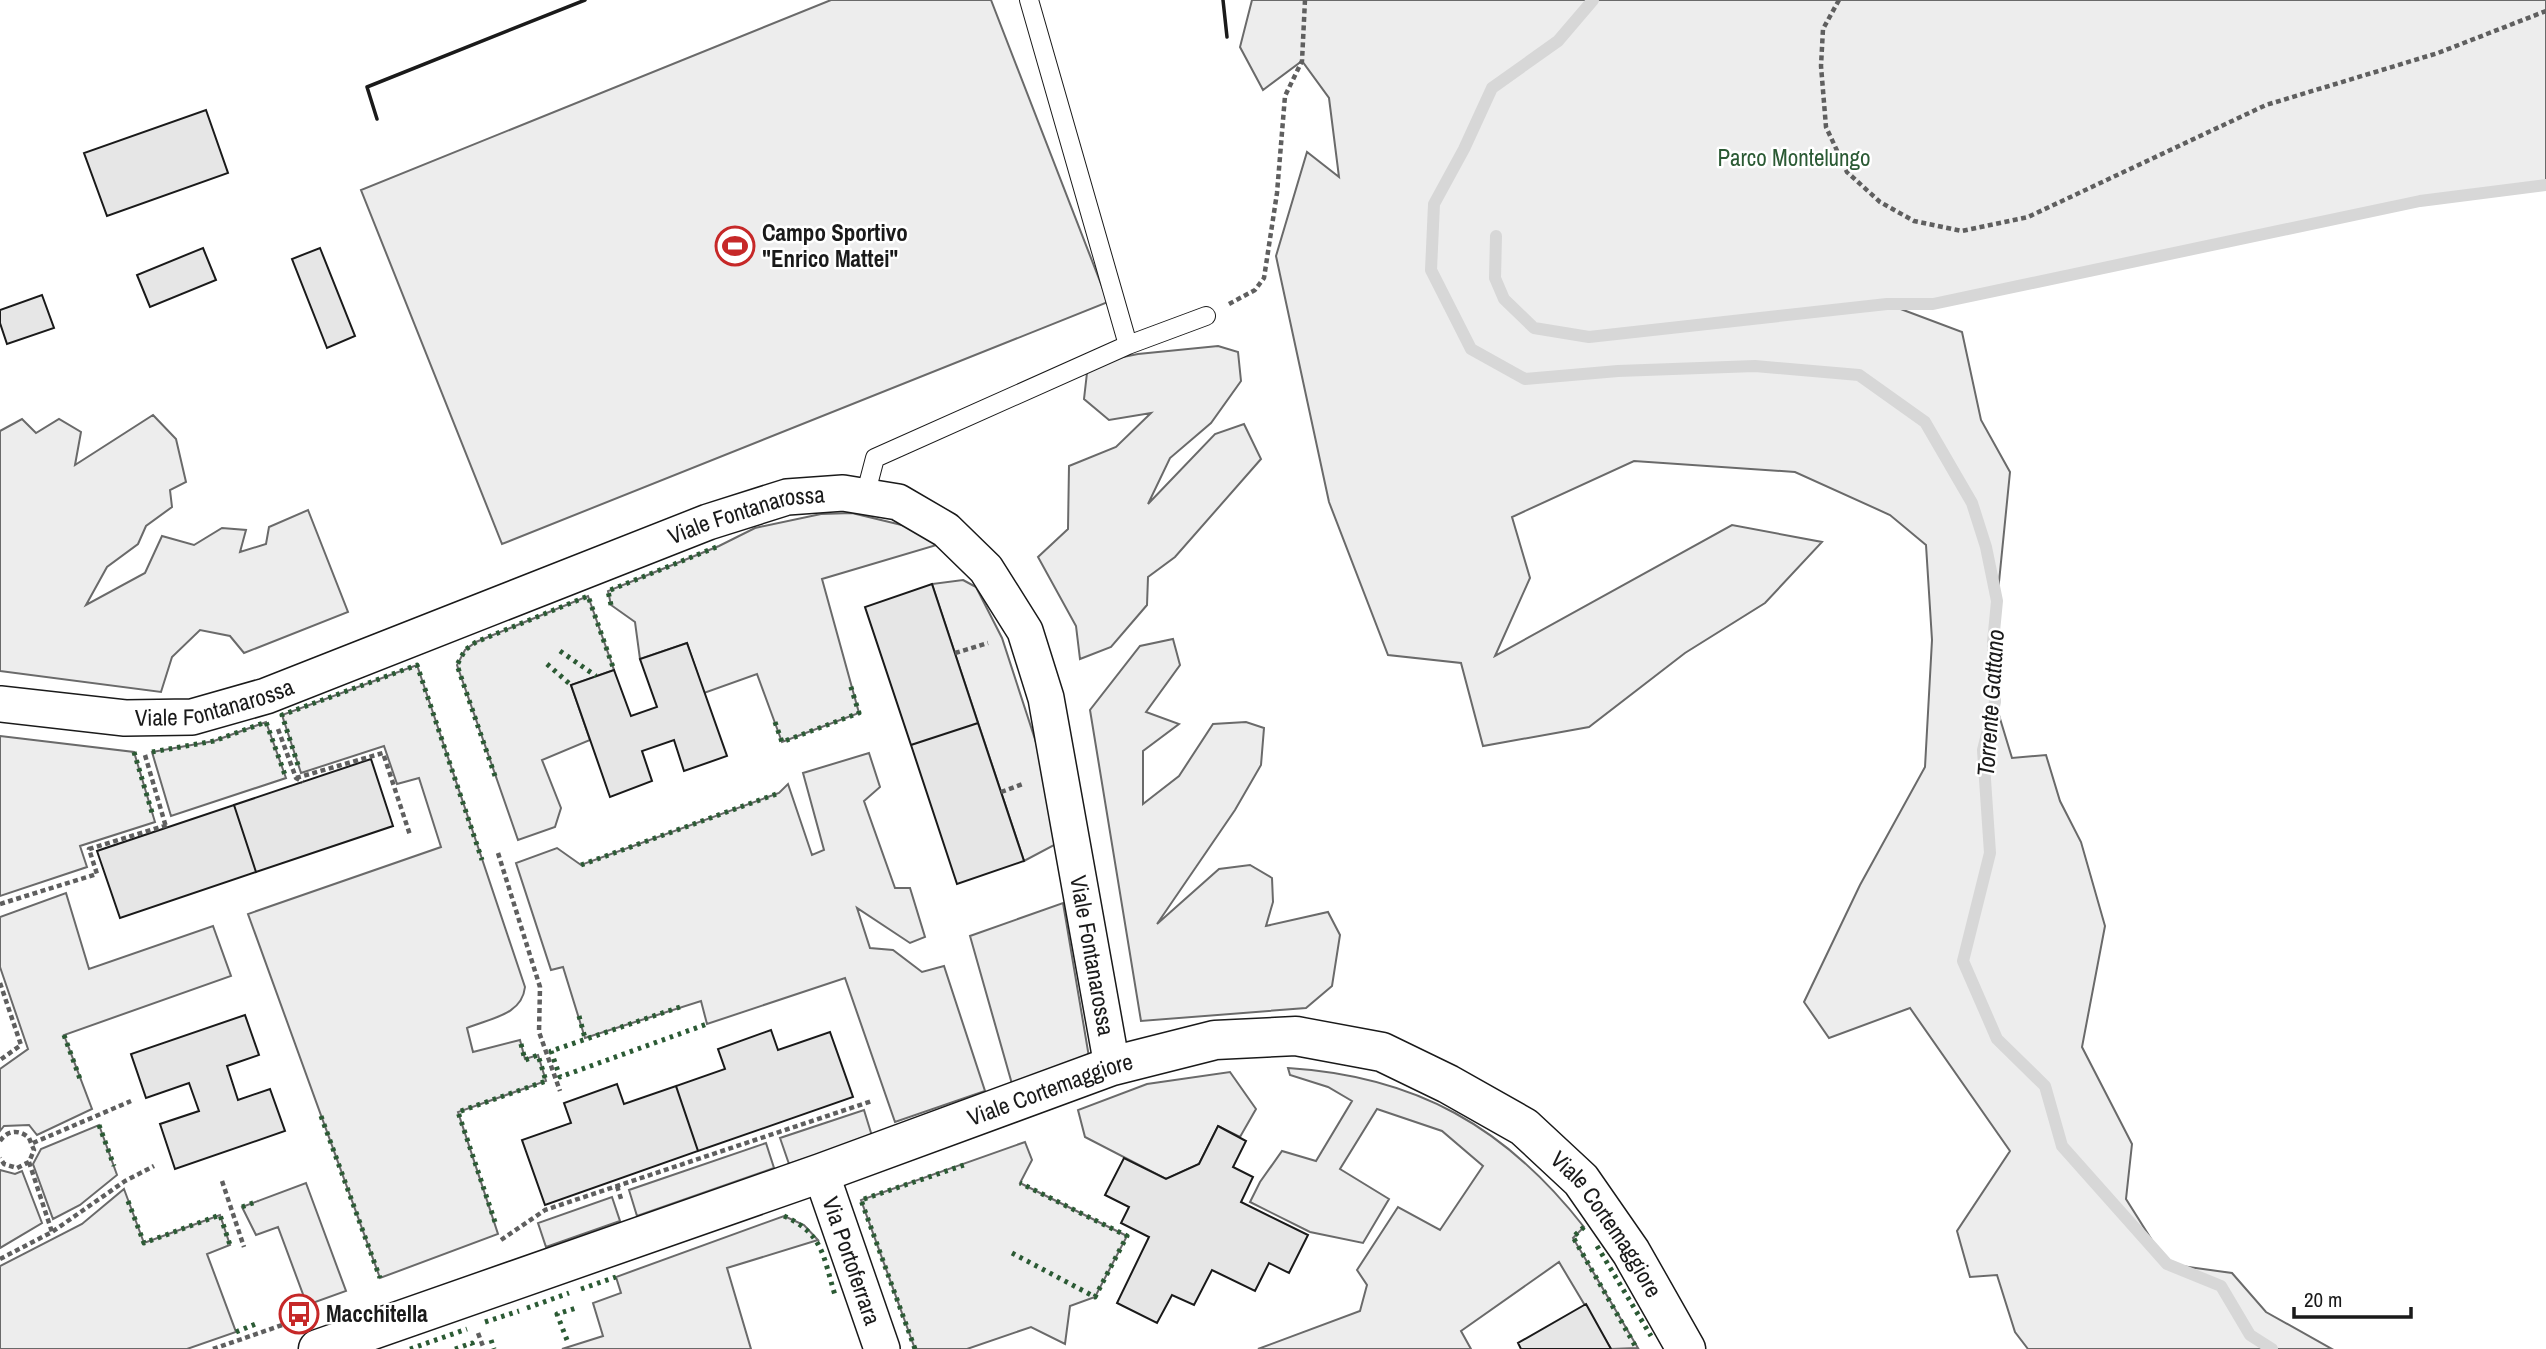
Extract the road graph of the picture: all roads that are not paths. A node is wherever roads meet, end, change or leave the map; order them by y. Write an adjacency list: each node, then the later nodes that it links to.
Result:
1 (1029, 0): 3 (lane)
2 (1206, 316): 3 (lane)
3 (1128, 345): 4 (lane)
4 (865, 496): 5 (street, Viale Fontanarossa); 6 (street, Viale Fontanarossa)
5 (0, 704)
6 (1112, 1066): 7 (street, Viale Cortemaggiore); 10 (street, Viale Cortemaggiore)
7 (821, 1173): 8 (street, Viale Cortemaggiore); 9 (street, Via Portoferrara)
8 (309, 1334)
9 (882, 1349)
10 (1686, 1349)

